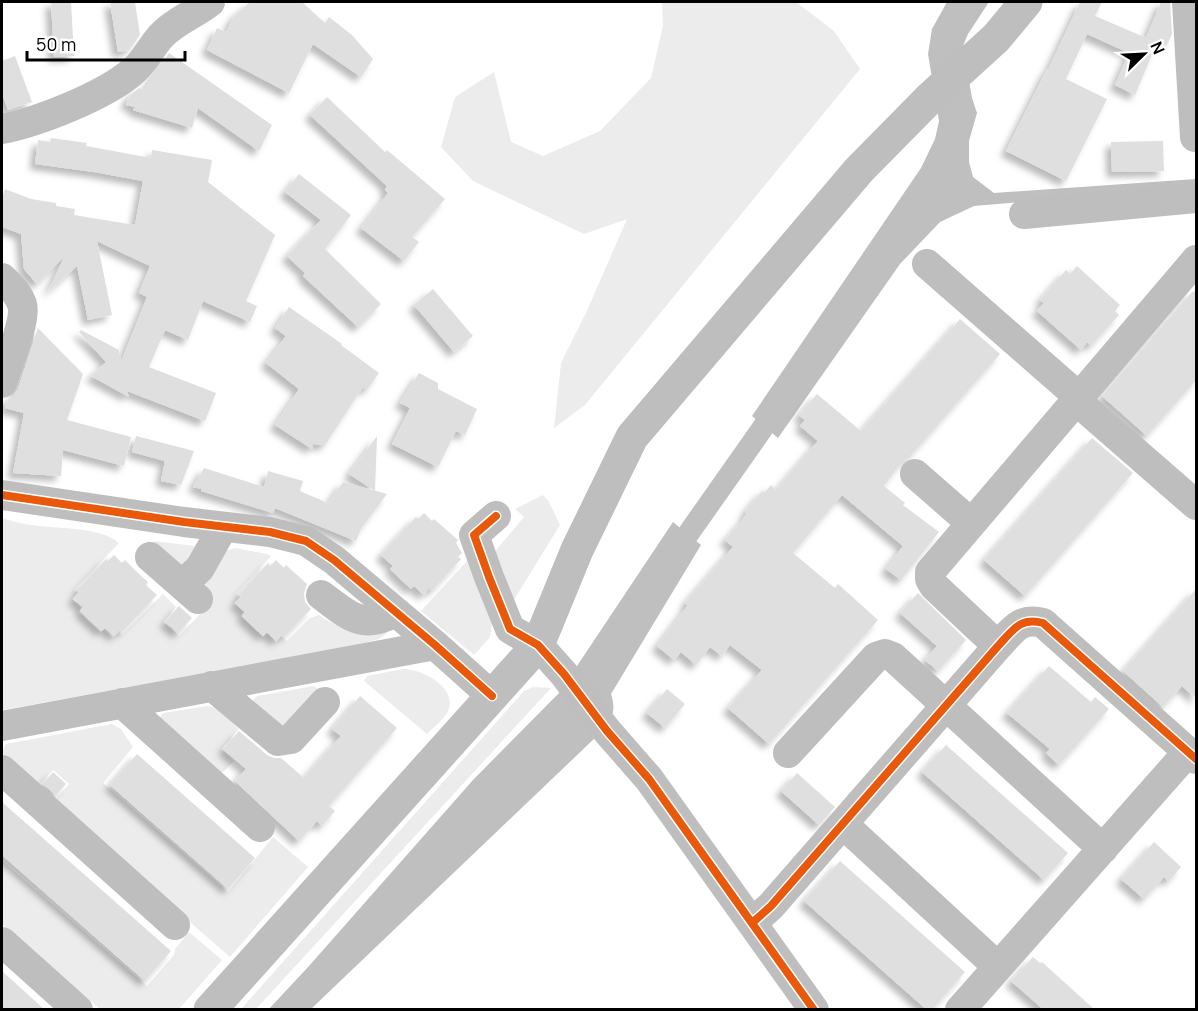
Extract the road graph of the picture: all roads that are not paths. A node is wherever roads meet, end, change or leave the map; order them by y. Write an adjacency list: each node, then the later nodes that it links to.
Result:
1 (210, 2): 4 (street)
2 (1026, 2): 23 (main road)
3 (1186, 2): 5 (street)
4 (2, 129)
5 (1195, 137)
6 (1197, 198): 7 (street)
7 (1023, 214)
8 (927, 264): 12 (street)
9 (1192, 273): 12 (street)
10 (2, 278): 11 (street)
11 (2, 383)
12 (1079, 397): 15 (street); 17 (street)
13 (915, 474): 17 (street)
14 (2, 495): 18 (street)
15 (1197, 505)
16 (496, 516): 23 (street)
17 (971, 523): 24 (street)
18 (223, 527): 19 (street); 21 (street)
19 (150, 556)
20 (321, 595): 21 (street)
21 (395, 612): 22 (street)
22 (435, 645): 25 (street); 26 (street)
23 (538, 645): 26 (main road); 37 (street)
24 (998, 646): 29 (street); 32 (street)
25 (212, 686): 27 (street); 28 (street)
26 (492, 696): 42 (main road)
27 (325, 702)
28 (122, 703): 30 (street); 35 (street)
29 (946, 706): 31 (street); 34 (street); 36 (street)
30 (2, 726)
31 (788, 753)
32 (1192, 756): 36 (street)
33 (2, 770): 38 (street)
34 (843, 824): 37 (street); 40 (street)
35 (260, 827)
36 (1103, 849): 40 (street)
37 (752, 923): 43 (street)
38 (175, 924)
39 (2, 942): 41 (street)
40 (998, 967): 44 (street)
41 (78, 1010)
42 (210, 1010)
43 (814, 1010)
44 (960, 1010)

